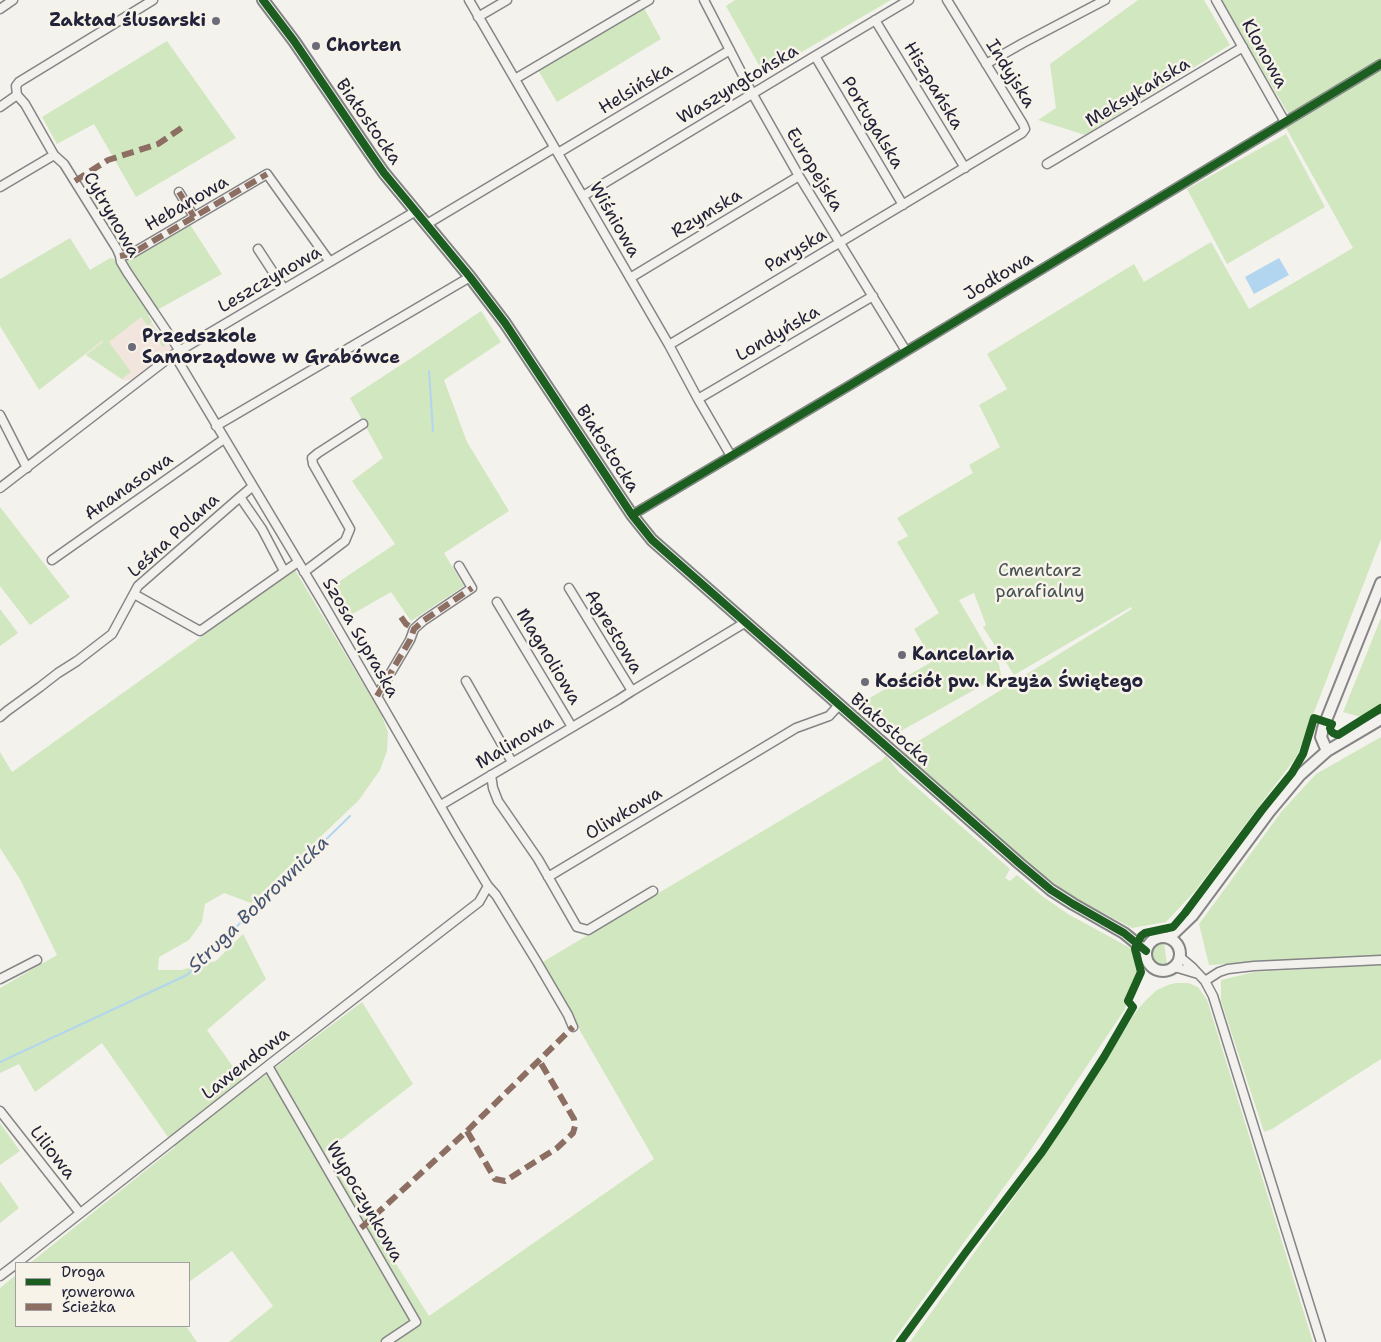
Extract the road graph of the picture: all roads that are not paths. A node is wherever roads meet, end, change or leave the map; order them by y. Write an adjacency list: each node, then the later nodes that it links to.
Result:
1 (14, 0): 12 (street)
2 (153, 0): 22 (street)
3 (262, 0): 34 (street, Białostocka)
4 (469, 0): 13 (street, Wiśniowa)
5 (507, 0): 13 (street)
6 (650, 0): 20 (street)
7 (704, 0): 16 (street, Europejska)
8 (909, 0): 14 (street, Waszyngtońska)
9 (947, 0): 18 (street, Indyjska)
10 (1105, 0): 18 (street)
11 (1216, 0): 15 (street, Klonowa)
12 (0, 9)
13 (478, 17): 20 (street, Wiśniowa)
14 (875, 20): 17 (street, Waszyngtońska); 28 (street, Hiszpańska)
15 (1243, 47): 24 (street, Klonowa); 27 (street, Meksykańska)
16 (730, 50): 21 (street, Europejska); 25 (street, Helsińska)
17 (814, 56): 21 (street, Waszyngtońska); 33 (street, Portugalska)
18 (986, 64): 28 (street, Indyjska)
19 (1381, 64): 24 (street, Jodłowa)
20 (515, 79): 25 (street, Wiśniowa)
21 (752, 93): 29 (street, Europejska); 32 (street, Waszyngtońska)
22 (16, 95): 23 (street); 26 (street, Cytrynowa)
23 (0, 107)
24 (1284, 122): 46 (street, Jodłowa)
25 (556, 150): 32 (street, Wiśniowa); 36 (street, Helsińska)
26 (54, 155): 30 (street); 39 (street, Cytrynowa)
27 (1047, 164)
28 (965, 168): 33 (street, Paryska)
29 (799, 176): 37 (street, Europejska); 42 (street, Rzymska)
30 (0, 187)
31 (179, 192): 35 (street)
32 (582, 196): 42 (street, Wiśniowa)
33 (903, 205): 37 (street, Paryska)
34 (416, 211): 36 (street, Białostocka); 40 (street, Leszczynowa)
35 (194, 217): 39 (street, Hebanowa); 40 (street, Hebanowa)
36 (426, 224): 41 (street, Białostocka)
37 (840, 242): 44 (street, Europejska); 45 (street, Paryska)
38 (258, 250): 43 (street)
39 (120, 256): 47 (street, Cytrynowa)
40 (330, 262): 43 (street, Leszczynowa)
41 (470, 277): 51 (street); 58 (street, Białostocka)
42 (630, 278): 45 (street, Wiśniowa)
43 (284, 289): 47 (street, Leszczynowa)
44 (873, 296): 46 (street, Europejska); 48 (street, Londyńska)
45 (669, 345): 48 (street, Wiśniowa)
46 (906, 351): 53 (street, Jodłowa)
47 (177, 352): 51 (street, Cytrynowa); 54 (street, Leszczynowa)
48 (698, 398): 53 (street, Wiśniowa)
49 (0, 416): 54 (street)
50 (363, 424): 63 (street)
51 (216, 426): 52 (street, Cytrynowa)
52 (224, 438): 55 (street, Cytrynowa); 59 (street, Ananasowa)
53 (731, 456): 58 (street, Jodłowa)
54 (27, 468): 56 (street, Leszczynowa)
55 (253, 486): 57 (street, Leśna Polana); 60 (street, Szosa Supraska)
56 (0, 488)
57 (240, 497): 62 (street, Leśna Polana); 66 (street, Leśna Polana)
58 (632, 515): 68 (street, Białostocka)
59 (52, 560)
60 (298, 562): 62 (street); 63 (street, Szosa Supraska)
61 (459, 566): 71 (street)
62 (284, 571): 66 (street)
63 (304, 572): 71 (street, Szosa Supraska)
64 (1381, 583): 76 (street)
65 (569, 588): 70 (street, Agrestowa)
66 (134, 594): 73 (street, Leśna Polana)
67 (497, 602): 75 (street, Magnoliowa)
68 (746, 622): 70 (street, Malinowa); 72 (street, Białostocka)
69 (466, 681): 77 (street)
70 (632, 691): 75 (street, Malinowa)
71 (377, 696): 79 (street, Szosa Supraska)
72 (839, 705): 80 (street, Oliwkowa); 84 (street, Białostocka)
73 (0, 717)
74 (1381, 718): 76 (street)
75 (572, 727): 77 (street, Malinowa)
76 (1327, 751): 83 (street)
77 (512, 762): 78 (street, Malinowa)
78 (491, 775): 79 (street, Malinowa); 80 (street)
79 (441, 806): 81 (street)
80 (548, 877): 82 (street)
81 (488, 886): 92 (street); 93 (street, Lawendowa)
82 (652, 891)
83 (1173, 941): 84 (street); 85 (street)
84 (1148, 946): 88 (street)
85 (1180, 957): 88 (street); 89 (street)
86 (37, 960): 90 (street)
87 (1381, 960): 91 (street)
88 (1172, 968): 89 (street)
89 (1198, 974): 91 (street)
90 (0, 979)
91 (1205, 981): 100 (street)
92 (572, 1027)
93 (268, 1066): 95 (street, Lawendowa); 99 (street, Wypoczynkowa)
94 (0, 1111): 95 (street, Liliowa)
95 (80, 1213): 96 (street, Lawendowa)
96 (17, 1262)
97 (15, 1264): 98 (street, Lawendowa)
98 (0, 1276)
99 (386, 1342)
100 (1321, 1342)

